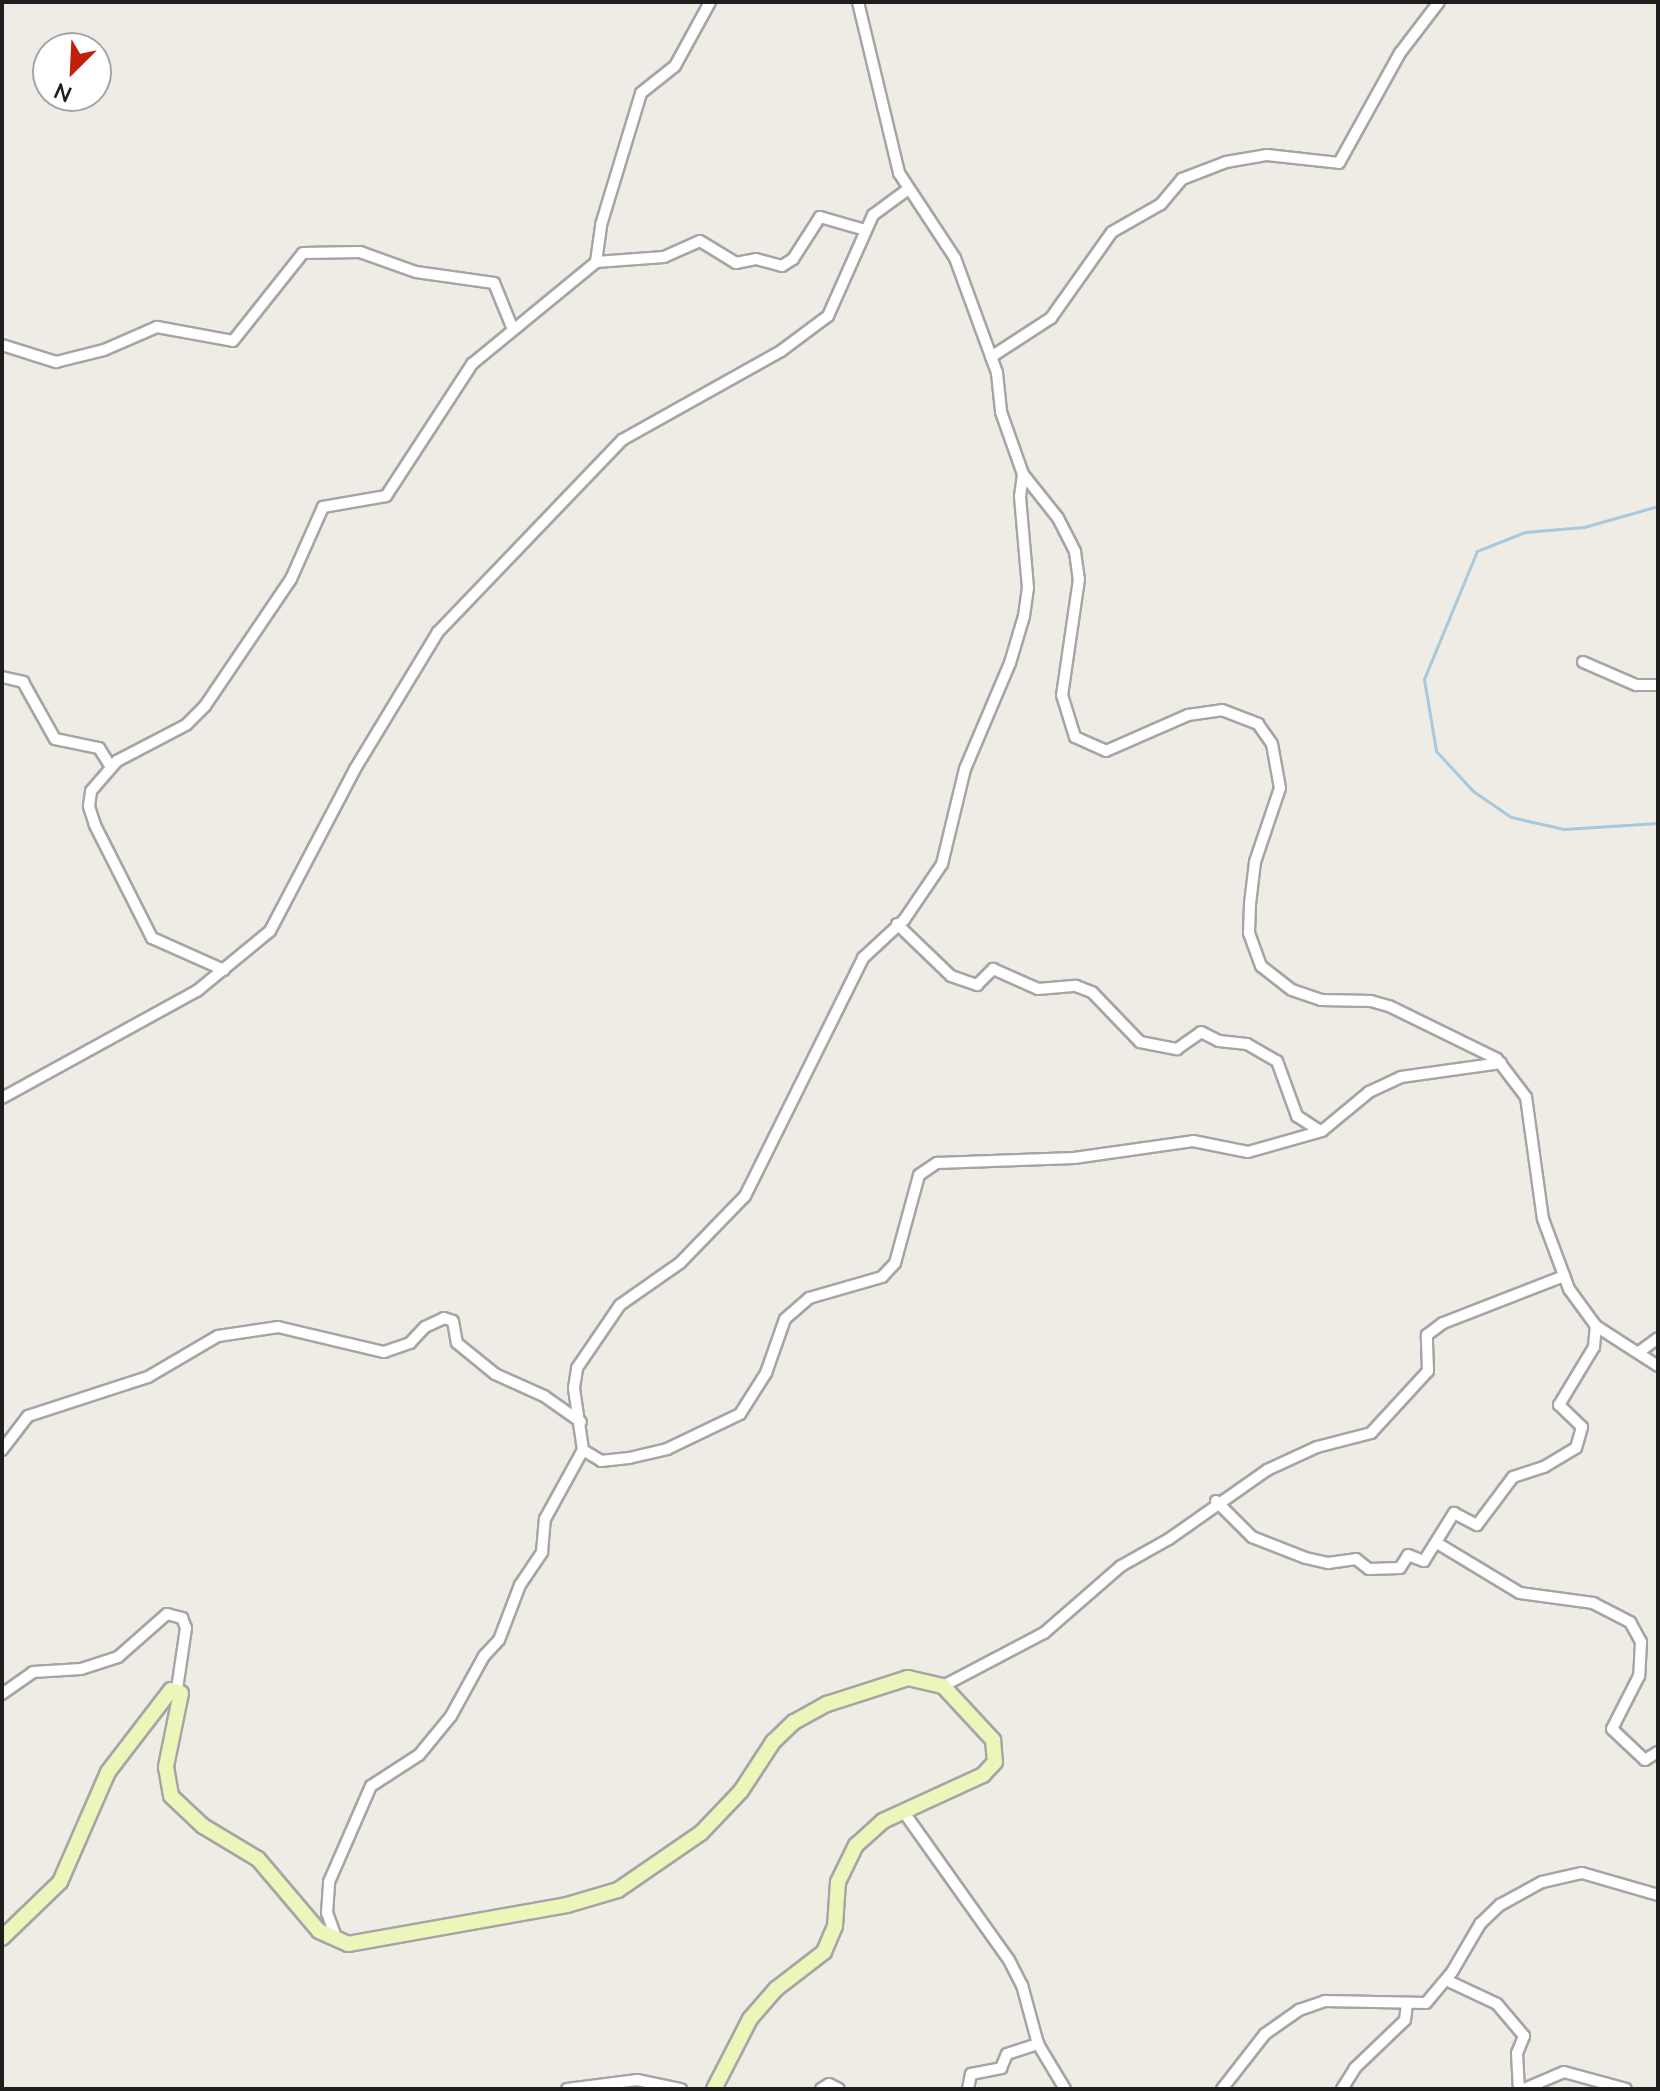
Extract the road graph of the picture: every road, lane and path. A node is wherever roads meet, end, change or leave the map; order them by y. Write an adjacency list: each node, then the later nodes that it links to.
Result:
1 (710, 2): 6 (street)
2 (858, 2): 4 (street)
3 (1439, 2): 9 (street)
4 (907, 190): 5 (street); 9 (street)
5 (865, 230): 6 (street); 16 (street)
6 (596, 262): 7 (street)
7 (512, 327): 8 (street); 14 (street)
8 (2, 345)
9 (991, 357): 10 (street)
10 (1023, 474): 15 (street); 17 (street)
11 (1583, 662): 13 (street)
12 (2, 677): 14 (street)
13 (1658, 686)
14 (111, 767): 16 (street)
15 (897, 924): 19 (street); 25 (street)
16 (224, 970): 18 (street)
17 (1501, 1063): 19 (street); 20 (street)
18 (2, 1098)
19 (1322, 1131): 27 (street)
20 (1564, 1276): 21 (street); 28 (street)
21 (1596, 1326): 23 (street); 29 (street)
22 (1658, 1338): 23 (street)
23 (1639, 1352): 24 (street)
24 (1658, 1366)
25 (581, 1422): 26 (street); 27 (street)
26 (2, 1450)
27 (583, 1450): 37 (street)
28 (1216, 1501): 29 (street); 30 (street)
29 (1437, 1543): 33 (street)
30 (943, 1686): 34 (main road); 37 (main road)
31 (177, 1689): 32 (street); 36 (main road); 37 (main road)
32 (2, 1694)
33 (1658, 1752)
34 (903, 1811): 40 (street); 43 (main road)
35 (1658, 1895): 38 (street)
36 (2, 1938)
37 (338, 1942)
38 (1446, 1980): 39 (street); 50 (street)
39 (1407, 2004): 48 (street); 49 (street)
40 (1038, 2044): 46 (street); 47 (street)
41 (567, 2089): 42 (street)
42 (681, 2089)
43 (714, 2089)
44 (821, 2089): 45 (street)
45 (839, 2089)
46 (968, 2089)
47 (1065, 2089)
48 (1222, 2089)
49 (1342, 2089)
50 (1521, 2089): 51 (street)
51 (1626, 2089)

